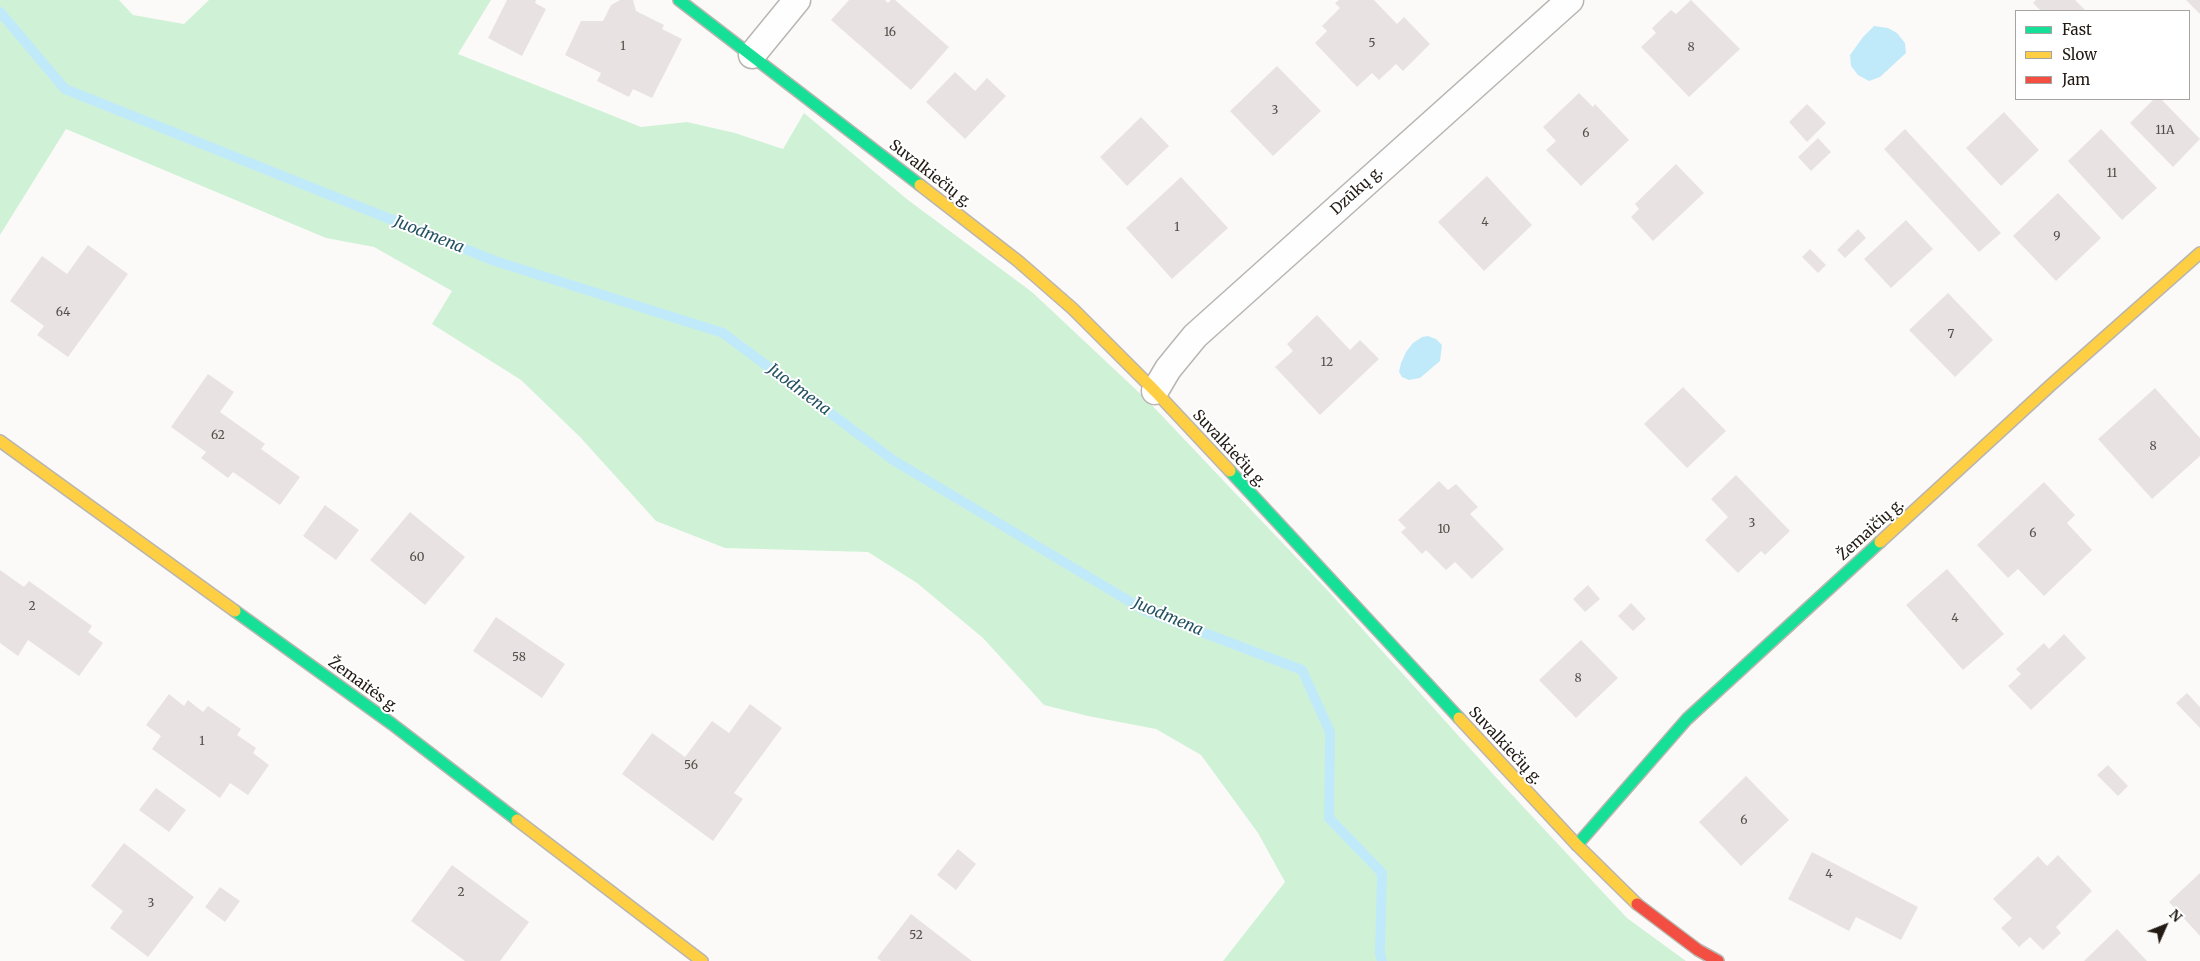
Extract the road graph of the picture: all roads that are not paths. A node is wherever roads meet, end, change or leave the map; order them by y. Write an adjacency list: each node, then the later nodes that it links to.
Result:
1 (679, 0): 4 (street, Suvalkiečių g.)
2 (797, 0): 4 (street)
3 (1570, 0): 6 (street, Dzūkų g.)
4 (752, 55): 6 (street, Suvalkiečių g.)
5 (2200, 253): 8 (street, Žemaičių g.)
6 (1155, 391): 8 (street, Suvalkiečių g.)
7 (0, 441): 9 (street, Žemaitės g.)
8 (1577, 845): 10 (street, Suvalkiečių g.)
9 (702, 961)
10 (1718, 961)

